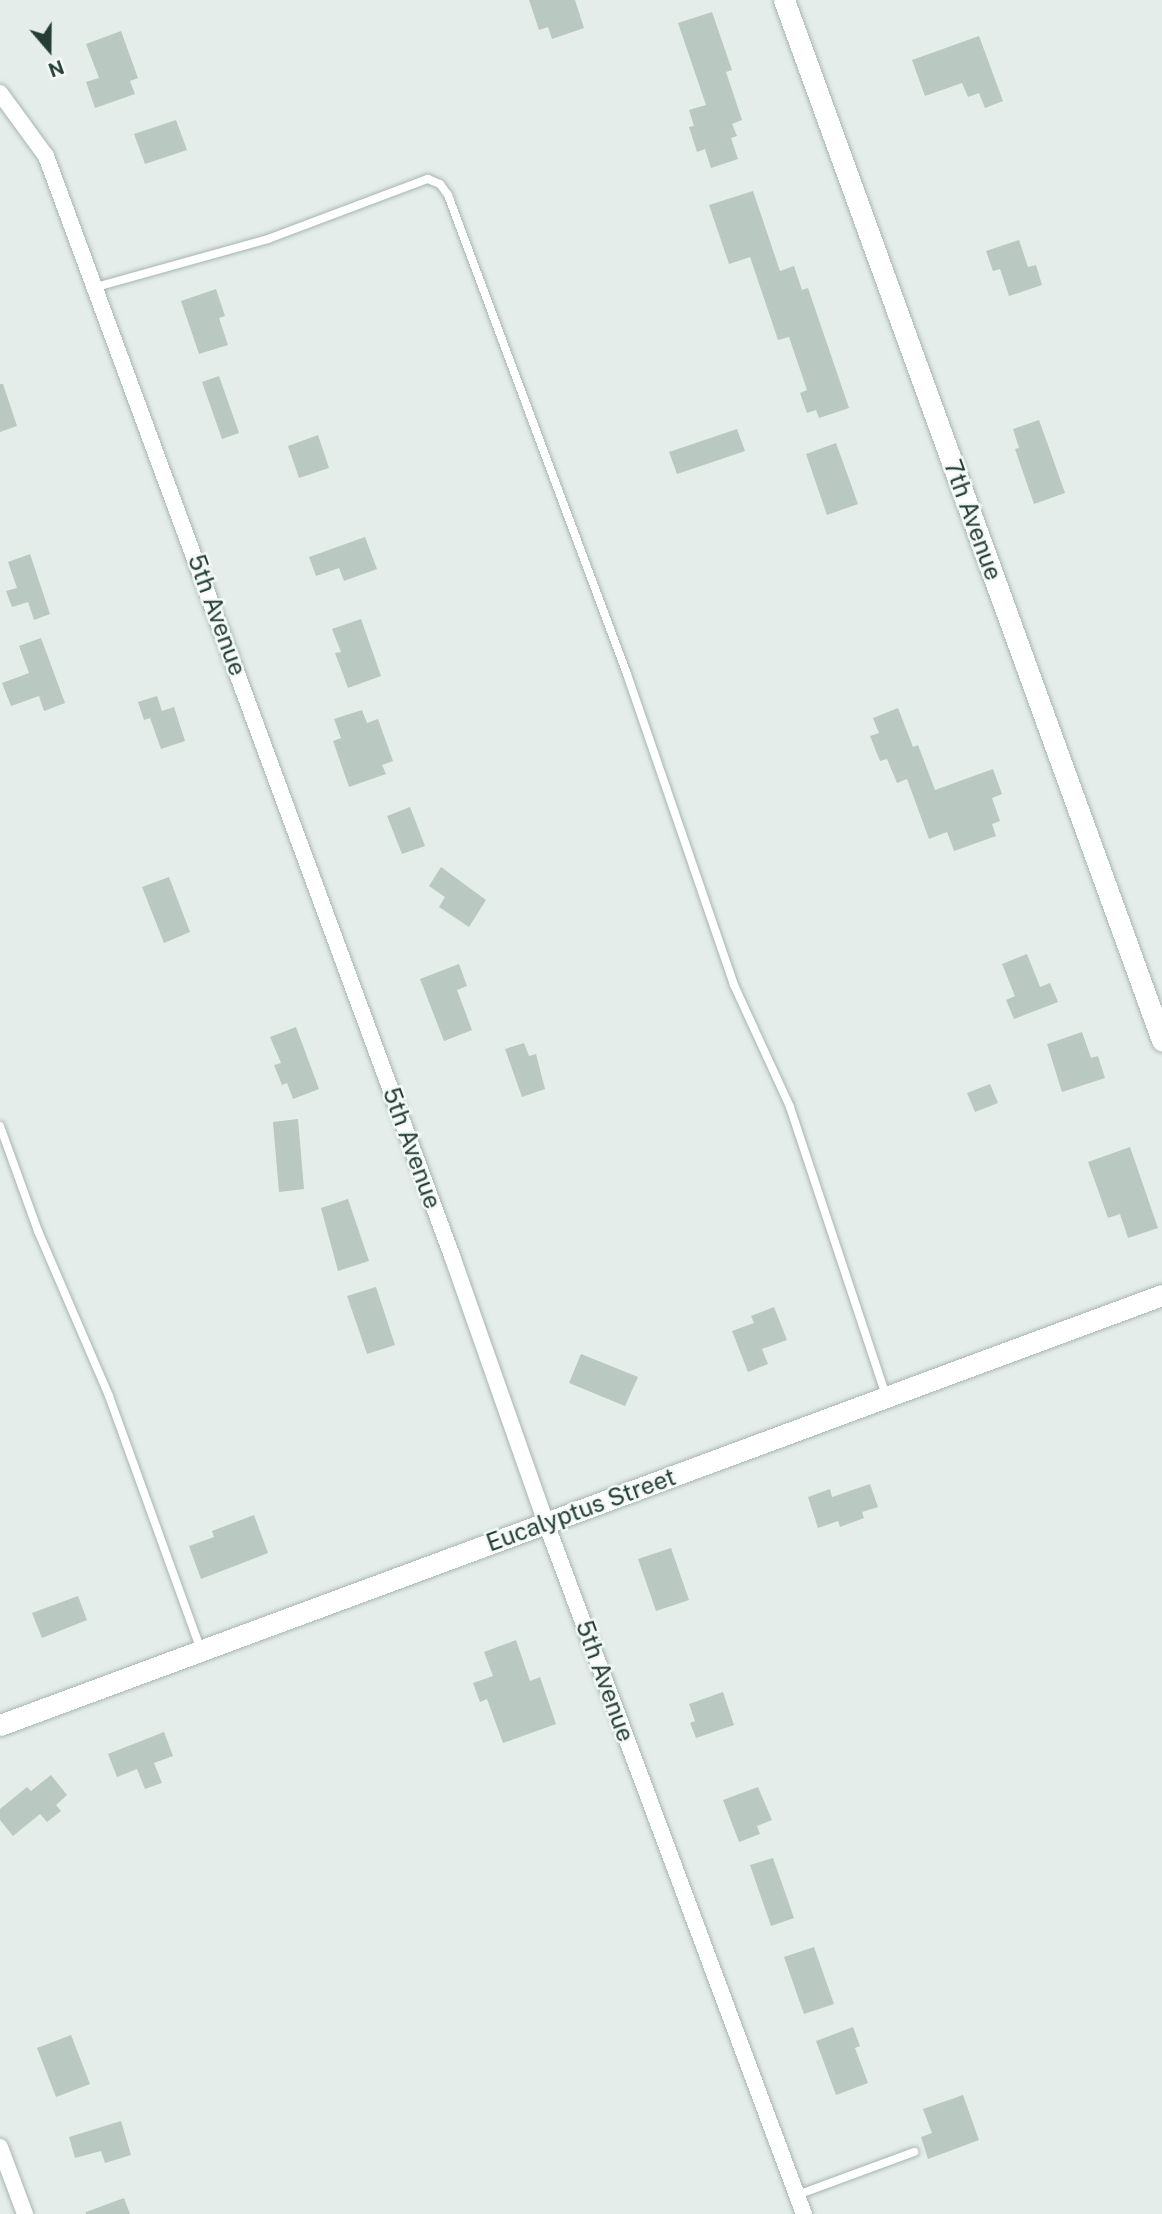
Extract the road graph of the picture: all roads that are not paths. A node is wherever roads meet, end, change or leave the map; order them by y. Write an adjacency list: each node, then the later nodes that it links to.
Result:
1 (784, 0): 4 (main road, 7th Avenue)
2 (0, 93): 3 (street, 5th Avenue)
3 (96, 288): 7 (lane); 8 (street, 5th Avenue)
4 (1162, 1040)
5 (0, 1126): 9 (lane)
6 (1162, 1295): 7 (main road, Eucalyptus Street)
7 (887, 1397): 8 (main road, Eucalyptus Street)
8 (546, 1523): 9 (main road, Eucalyptus Street); 13 (street, 5th Avenue)
9 (201, 1651): 10 (main road, Eucalyptus Street)
10 (0, 1725)
11 (0, 2147): 14 (street)
12 (914, 2152): 13 (lane)
13 (797, 2196): 15 (street, 5th Avenue)
14 (25, 2214)
15 (804, 2214)

